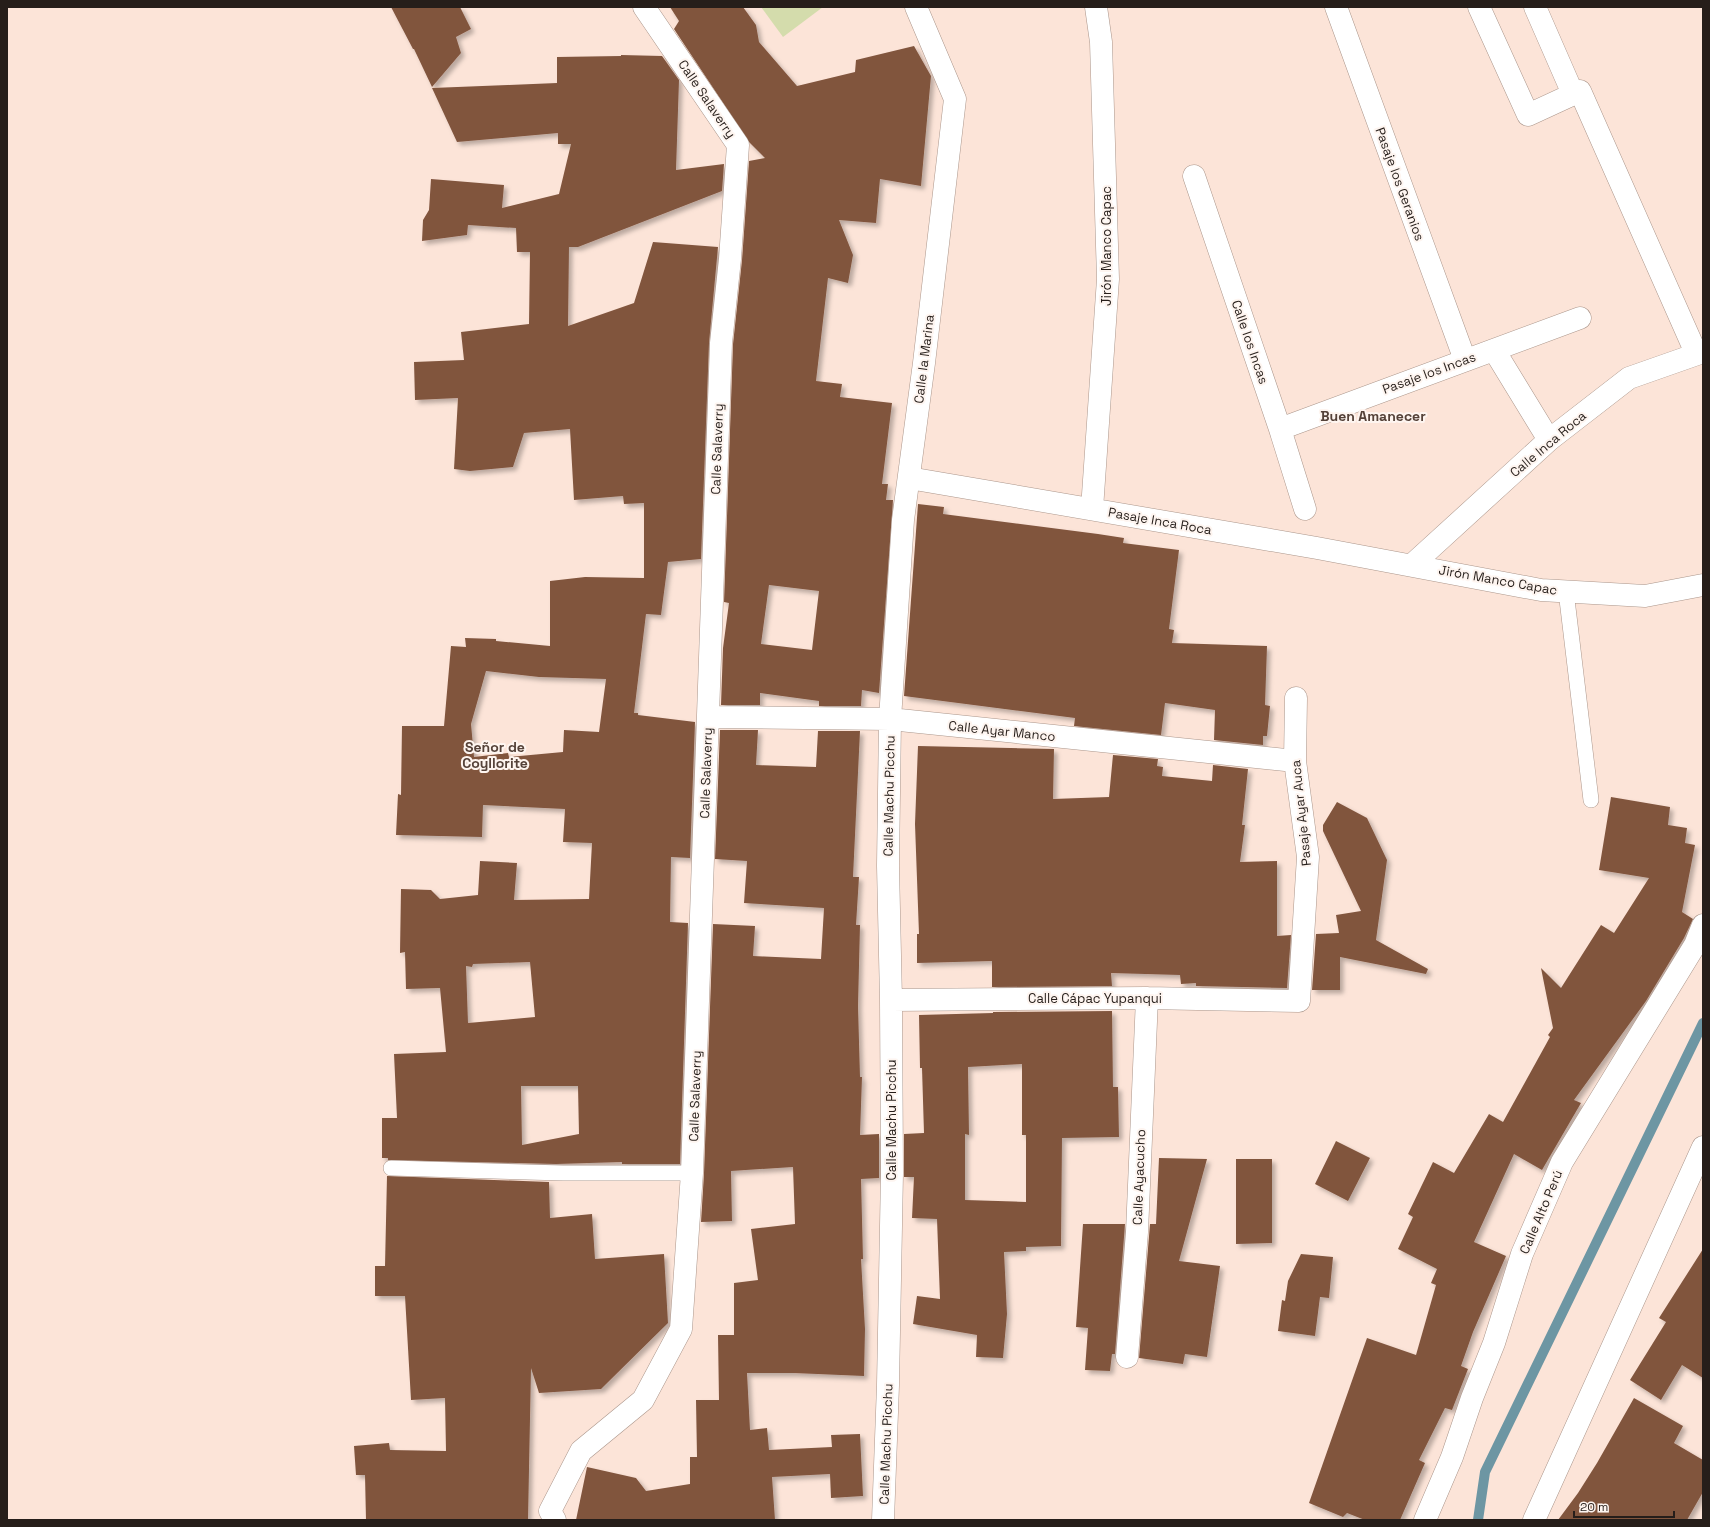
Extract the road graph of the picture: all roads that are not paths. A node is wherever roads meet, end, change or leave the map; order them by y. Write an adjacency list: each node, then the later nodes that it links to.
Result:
1 (644, 7): 22 (street, Calle Salaverry)
2 (916, 7): 15 (street, Calle la Marina)
3 (1096, 7): 16 (street, Jirón Manco Capac)
4 (1336, 7): 12 (street, Pasaje los Geranios)
5 (1479, 7): 7 (street)
6 (1535, 7): 7 (street)
7 (1573, 94): 11 (street)
8 (1194, 176): 13 (street, Calle los Incas)
9 (1580, 318): 10 (street, Pasaje los Incas)
10 (1494, 350): 12 (street, Pasaje los Incas); 14 (street)
11 (1700, 352): 14 (street, Calle Inca Roca)
12 (1465, 360): 13 (street, Pasaje los Incas)
13 (1280, 429): 17 (street, Calle los Incas)
14 (1549, 440): 18 (street, Calle Inca Roca)
15 (909, 478): 16 (street, Pasaje Inca Roca); 23 (street, Calle la Marina)
16 (1092, 509): 18 (street, Pasaje Inca Roca)
17 (1305, 509)
18 (1412, 565): 20 (street, Jirón Manco Capac)
19 (1703, 585): 20 (street, Jirón Manco Capac)
20 (1566, 591): 25 (lane)
21 (1296, 698): 24 (street, Pasaje Ayar Auca)
22 (708, 717): 23 (street, Calle Ayar Manco); 32 (street, Calle Salaverry)
23 (890, 719): 24 (street, Calle Ayar Manco); 28 (street, Calle Machu Picchu)
24 (1295, 761): 29 (street, Pasaje Ayar Auca)
25 (1590, 800)
26 (1703, 926): 36 (street, Calle Alto Perú)
27 (1147, 998): 28 (street, Calle Cápac Yupanqui); 29 (street, Calle Cápac Yupanqui); 33 (street, Calle Ayacucho)
28 (891, 1000): 35 (street, Calle Machu Picchu)
29 (1299, 1001)
30 (1703, 1147): 37 (street)
31 (391, 1168): 32 (lane)
32 (692, 1173): 34 (street, Calle Salaverry)
33 (1127, 1357)
34 (555, 1520)
35 (883, 1520)
36 (1425, 1520)
37 (1534, 1520)

